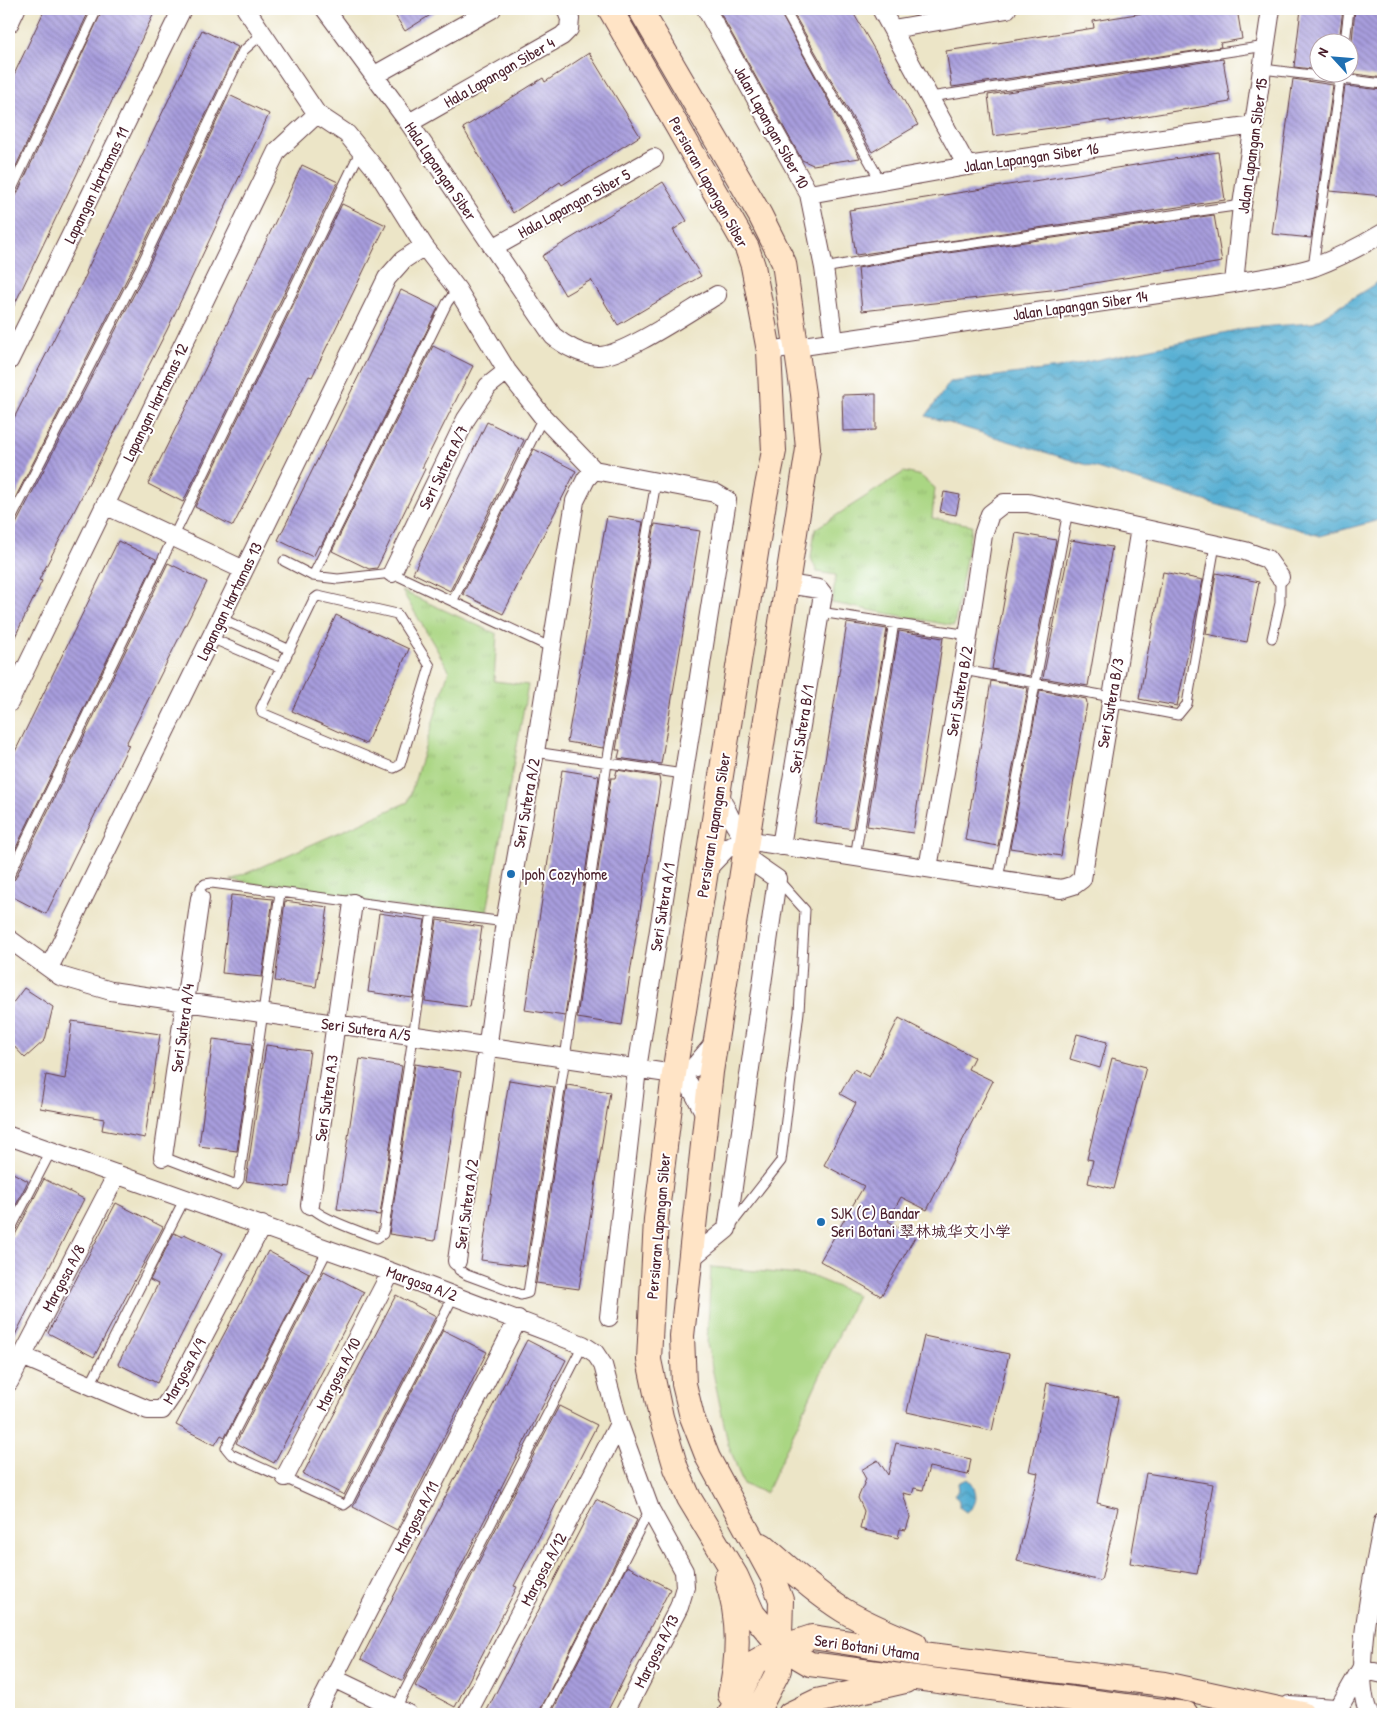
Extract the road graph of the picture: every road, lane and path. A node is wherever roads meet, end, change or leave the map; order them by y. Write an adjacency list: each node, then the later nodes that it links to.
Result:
1 (16, 9): 17 (street)
2 (97, 9): 36 (lane)
3 (182, 9): 50 (street, Lapangan Hartamas 11)
4 (246, 9): 20 (street)
5 (324, 9): 24 (street, Hala Lapangan Siber)
6 (492, 9): 24 (street)
7 (566, 9): 30 (street, Hala Lapangan Siber 4)
8 (610, 9): 49 (main road, Persiaran Lapangan Siber)
9 (640, 9): 48 (main road, Persiaran Lapangan Siber)
10 (706, 9): 37 (street, Jalan Lapangan Siber 10)
11 (784, 9): 35 (lane)
12 (882, 9): 18 (street)
13 (1007, 9): 16 (street)
14 (1271, 9): 21 (street, Jalan Lapangan Siber 15)
15 (1349, 9): 19 (lane)
16 (964, 13): 18 (street)
17 (9, 24)
18 (893, 29): 28 (street)
19 (1346, 32)
20 (262, 34): 29 (street); 57 (lane)
21 (1267, 46): 22 (street, Jalan Lapangan Siber 15); 28 (lane)
22 (1263, 69): 23 (lane); 31 (street, Jalan Lapangan Siber 15)
23 (1310, 73)
24 (375, 75): 30 (street, Hala Lapangan Siber)
25 (1360, 80): 27 (lane)
26 (1340, 82): 42 (lane)
27 (1383, 84)
28 (930, 97): 34 (street)
29 (317, 114): 32 (street); 55 (street, Lapangan Hartamas 12)
30 (409, 123): 41 (street, Hala Lapangan Siber)
31 (1254, 125): 34 (street, Jalan Lapangan Siber 16); 38 (street, Jalan Lapangan Siber 15)
32 (361, 150): 40 (street); 59 (lane)
33 (654, 158): 41 (street, Hala Lapangan Siber 5)
34 (967, 166): 35 (street, Jalan Lapangan Siber 16)
35 (881, 182): 37 (street, Jalan Lapangan Siber 16)
36 (9, 194)
37 (809, 194): 43 (street, Jalan Lapangan Siber 10)
38 (1242, 205): 43 (lane); 44 (street, Jalan Lapangan Siber 15)
39 (1383, 233): 42 (street, Jalan Lapangan Siber 14)
40 (424, 246): 45 (street); 62 (street, Lapangan Hartamas 13)
41 (493, 248): 46 (street, Hala Lapangan Siber)
42 (1313, 267): 44 (street, Jalan Lapangan Siber 14)
43 (824, 268): 47 (street, Jalan Lapangan Siber 10)
44 (1234, 283): 47 (street, Jalan Lapangan Siber 14)
45 (457, 289): 51 (street); 64 (lane)
46 (716, 295)
47 (834, 341): 48 (street, Jalan Lapangan Siber 14)
48 (797, 346): 49 (street, Jalan Lapangan Siber 14); 66 (main road, Persiaran Lapangan Siber)
49 (769, 350): 84 (main road, Persiaran Lapangan Siber)
50 (9, 361)
51 (507, 371): 52 (street); 63 (street, Seri Sutera A/7)
52 (543, 417): 53 (street); 67 (lane)
53 (594, 470): 54 (street); 74 (street, Seri Sutera A/2)
54 (656, 482): 82 (lane); 83 (street, Seri Sutera A/1)
55 (105, 504): 59 (street); 80 (street, Lapangan Hartamas 12)
56 (1068, 511): 58 (street); 71 (street, Seri Sutera B/2); 78 (lane)
57 (9, 524)
58 (1140, 528): 60 (street); 79 (street, Seri Sutera B/3)
59 (172, 536): 62 (street); 90 (lane)
60 (1215, 545): 65 (street); 79 (lane)
61 (284, 561): 64 (lane)
62 (244, 570): 69 (street, Lapangan Hartamas 13)
63 (392, 572): 64 (lane); 67 (lane)
64 (313, 576)
65 (1280, 577): 73 (lane)
66 (787, 584): 68 (street, Seri Sutera B/1); 86 (main road, Persiaran Lapangan Siber)
67 (453, 600): 74 (lane)
68 (820, 612): 70 (lane); 85 (street, Seri Sutera B/1)
69 (220, 618): 72 (street, Lapangan Hartamas 13); 75 (lane)
70 (894, 623): 71 (lane); 87 (lane)
71 (969, 635): 77 (street, Seri Sutera B/2)
72 (211, 638): 76 (lane); 99 (street, Lapangan Hartamas 13)
73 (1272, 638)
74 (552, 648): 81 (street, Seri Sutera A/2)
75 (290, 650): 76 (lane); 76 (lane)
76 (281, 668)
77 (964, 670): 78 (lane); 88 (street, Seri Sutera B/2)
78 (1035, 682): 79 (lane); 92 (lane)
79 (1111, 699): 92 (street, Seri Sutera B/3)
80 (9, 702)
81 (535, 752): 82 (lane); 97 (street, Seri Sutera A/2)
82 (606, 763): 83 (lane); 106 (lane)
83 (683, 774): 107 (street, Seri Sutera A/1)
84 (719, 790): 86 (street); 89 (main road, Persiaran Lapangan Siber)
85 (781, 846): 86 (street); 87 (street)
86 (745, 848): 89 (street); 91 (street); 104 (main road, Persiaran Lapangan Siber)
87 (855, 857): 88 (street)
88 (928, 868): 92 (street)
89 (706, 870): 108 (main road, Persiaran Lapangan Siber)
90 (9, 876)
91 (777, 879): 117 (street); 117 (lane)
92 (998, 879)
93 (280, 892): 94 (lane); 95 (lane); 101 (lane)
94 (200, 898): 100 (street, Seri Sutera A/4)
95 (353, 903): 96 (lane); 102 (street, Seri Sutera A.3)
96 (432, 912): 97 (lane); 103 (lane)
97 (505, 922): 105 (street, Seri Sutera A/2)
98 (9, 939): 99 (street, Seri Sutera A/5)
99 (54, 972): 100 (street, Seri Sutera A/5)
100 (186, 1003): 101 (street, Seri Sutera A/5); 112 (street, Seri Sutera A/4)
101 (263, 1014): 102 (street, Seri Sutera A/5); 112 (lane)
102 (336, 1024): 103 (street, Seri Sutera A/5); 115 (street, Seri Sutera A.3)
103 (413, 1036): 105 (street, Seri Sutera A/5); 115 (lane)
104 (716, 1041): 108 (street); 109 (main road, Persiaran Lapangan Siber)
105 (489, 1047): 106 (street, Seri Sutera A/5); 121 (street, Seri Sutera A/2)
106 (565, 1058): 107 (street, Seri Sutera A/5); 121 (lane)
107 (637, 1068): 108 (street, Seri Sutera A/5); 124 (street, Seri Sutera A/1)
108 (674, 1074): 109 (street); 134 (main road, Persiaran Lapangan Siber)
109 (706, 1116): 120 (main road, Persiaran Lapangan Siber)
110 (9, 1136): 111 (street, Margosa A/2)
111 (51, 1151): 113 (street, Margosa A/2); 118 (lane)
112 (163, 1157)
113 (117, 1174): 114 (street, Margosa A/2); 127 (street, Margosa A/8)
114 (185, 1198): 116 (street, Margosa A/2); 129 (lane)
115 (310, 1204)
116 (262, 1225): 119 (street, Margosa A/2); 129 (street, Margosa A/9)
117 (727, 1229): 120 (street)
118 (9, 1232)
119 (328, 1249): 122 (street, Margosa A/2); 131 (lane)
120 (689, 1260): 135 (main road, Persiaran Lapangan Siber)
121 (457, 1261)
122 (392, 1272): 123 (street, Margosa A/2); 131 (street, Margosa A/10)
123 (454, 1295): 125 (street, Margosa A/2); 131 (lane)
124 (609, 1317)
125 (518, 1320): 126 (street, Margosa A/2); 142 (street, Margosa A/11)
126 (582, 1345): 130 (street, Margosa A/2); 145 (lane)
127 (22, 1356): 128 (street, Margosa A/8); 129 (street, Margosa A/9)
128 (9, 1382)
129 (90, 1385)
130 (619, 1424): 132 (street, Margosa A/2); 147 (street, Margosa A/12)
131 (285, 1477)
132 (650, 1509): 136 (street, Margosa A/2); 148 (lane)
133 (1383, 1522): 137 (street)
134 (706, 1526): 138 (main road, Persiaran Lapangan Siber); 150 (main road)
135 (751, 1536): 138 (main road, Persiaran Lapangan Siber); 139 (main road)
136 (685, 1587): 149 (street, Margosa A/13)
137 (1377, 1590): 140 (street)
138 (781, 1647): 139 (main road, Seri Botani Utama); 143 (main road, Seri Botani Utama); 151 (main road); 152 (main road, Persiaran Lapangan Siber)
139 (946, 1657): 144 (main road, Seri Botani Utama)
140 (1361, 1669): 141 (street); 144 (street); 156 (street)
141 (1383, 1674)
142 (333, 1678): 145 (street); 146 (street, Margosa A/11)
143 (916, 1678): 153 (main road); 154 (main road, Seri Botani Utama)
144 (1264, 1704): 155 (main road, Seri Botani Utama)
145 (399, 1712)
146 (315, 1714)
147 (467, 1714)
148 (544, 1714)
149 (624, 1714)
150 (726, 1714)
151 (730, 1714)
152 (756, 1714)
153 (790, 1714)
154 (1186, 1714)
155 (1302, 1714)
156 (1369, 1714)

